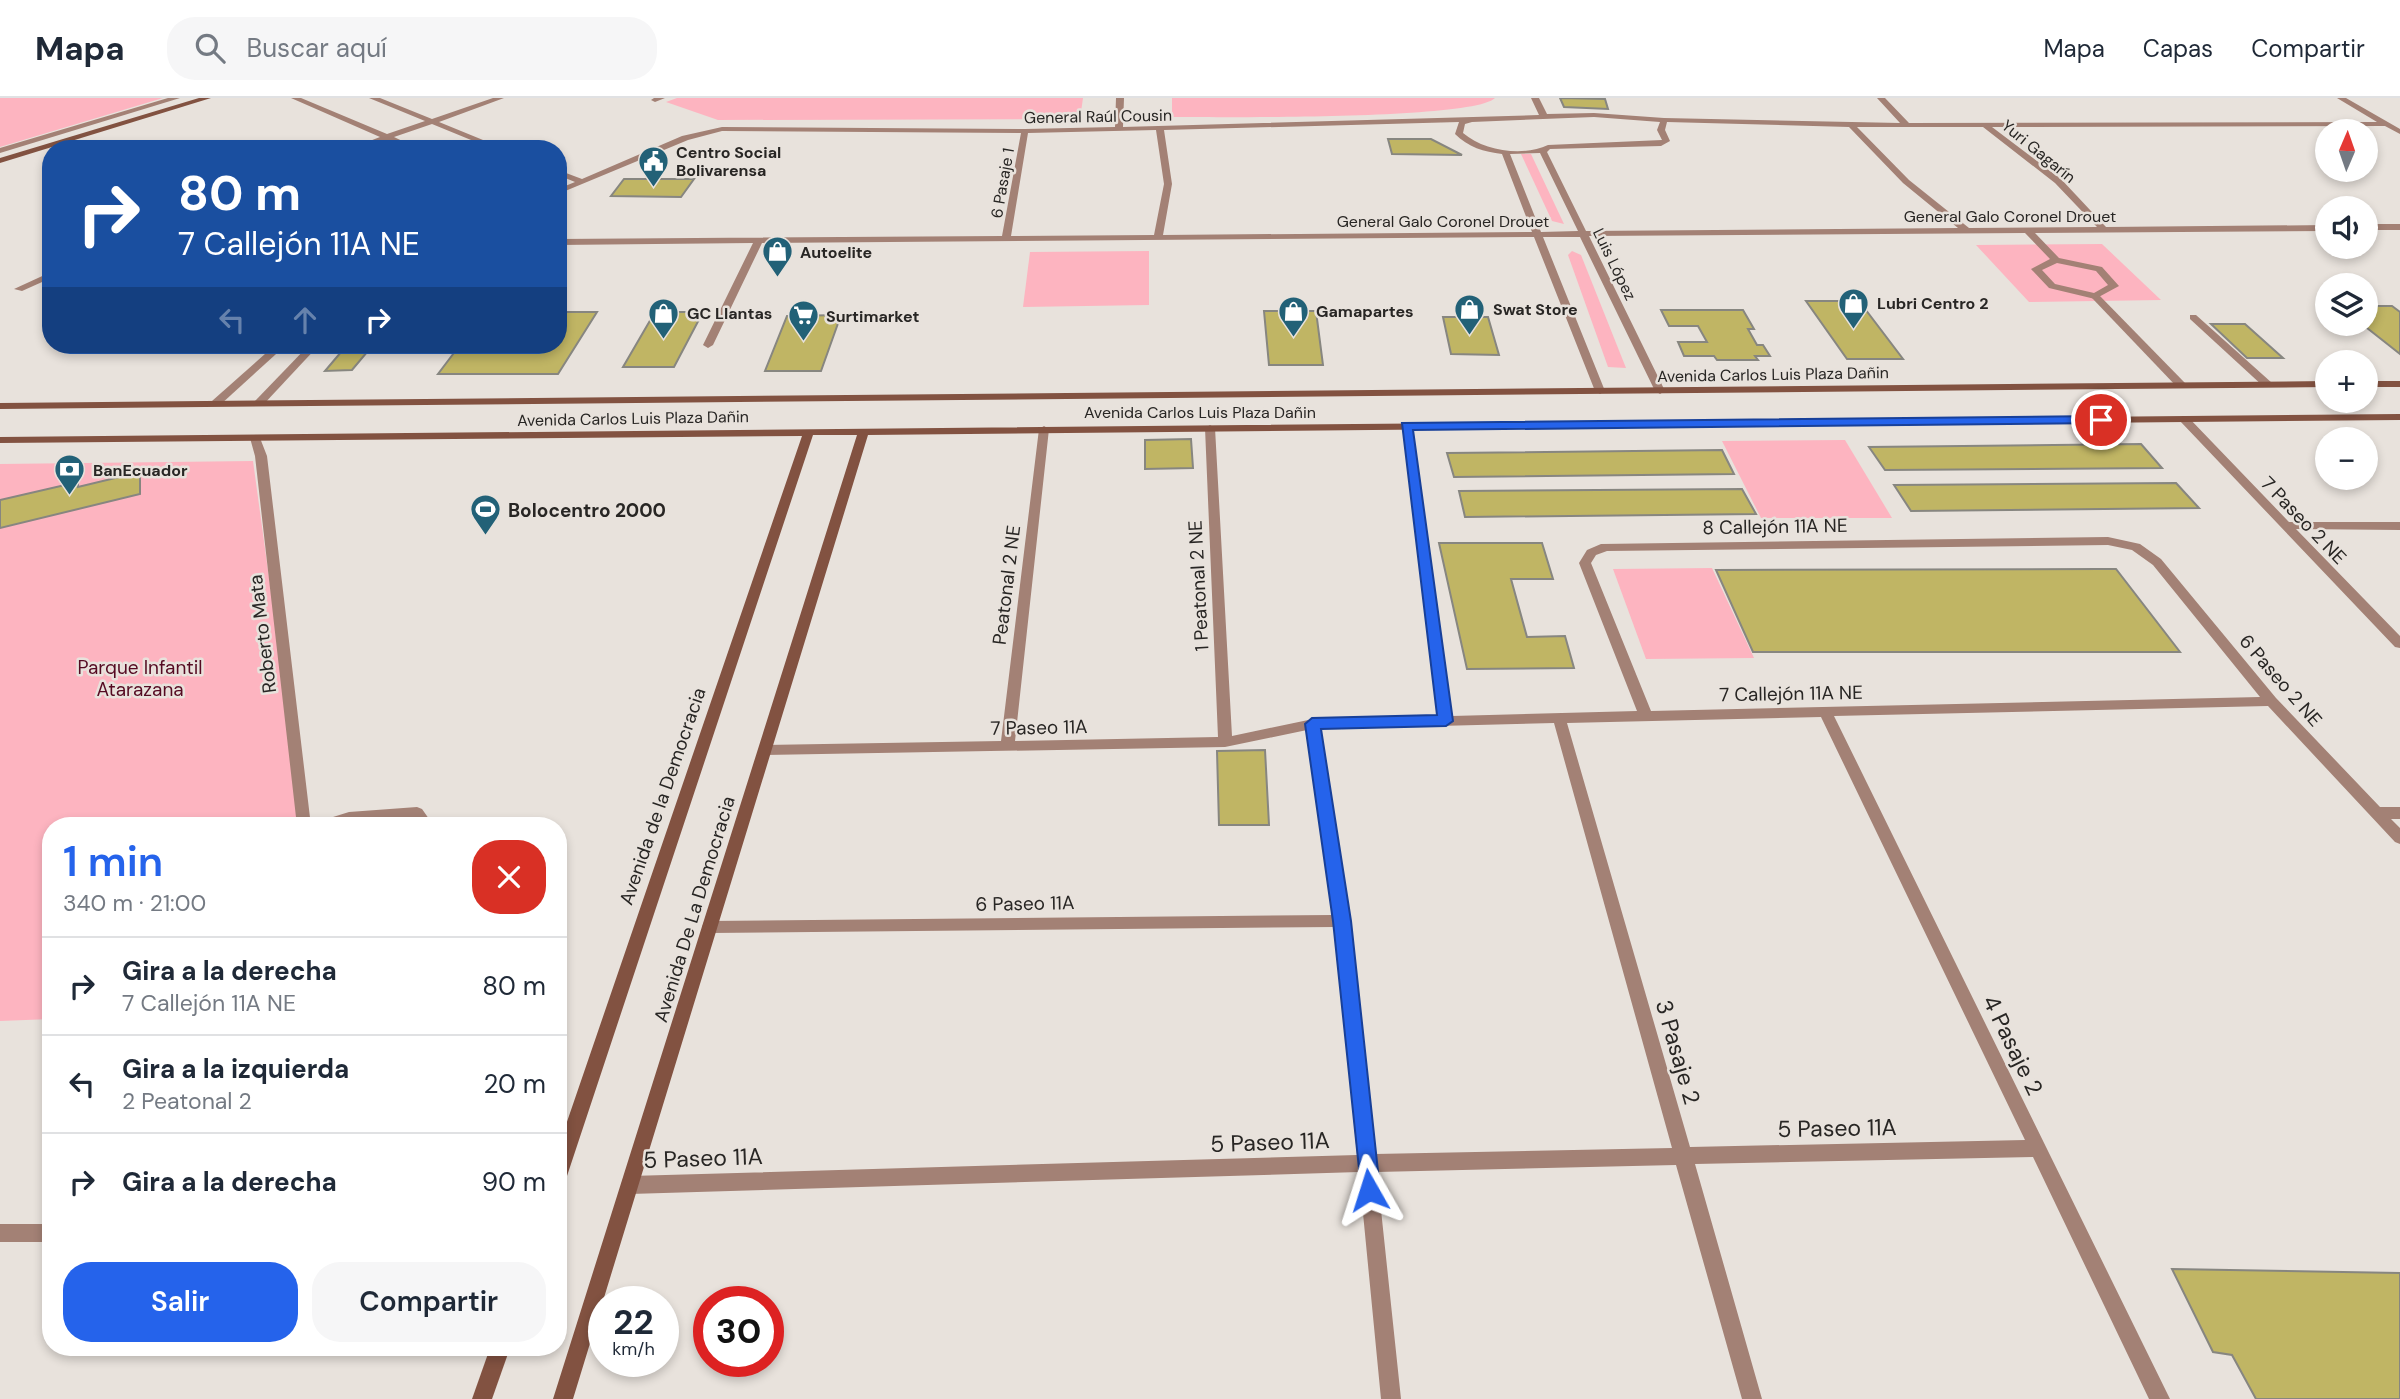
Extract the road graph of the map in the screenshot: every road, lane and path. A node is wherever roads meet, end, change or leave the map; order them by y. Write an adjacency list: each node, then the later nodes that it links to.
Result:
1 (176, 98): 28 (street)
2 (207, 98): 23 (main road)
3 (295, 98): 22 (street)
4 (373, 98): 13 (street)
5 (500, 98): 13 (street)
6 (1120, 98): 19 (street)
7 (1535, 98): 10 (street)
8 (1881, 98): 16 (street)
9 (2341, 98): 14 (street)
10 (1543, 115): 11 (street, General Raúl Cousin); 12 (street, General Raúl Cousin)
11 (1474, 118): 18 (street, General Raúl Cousin); 30 (street)
12 (1664, 120): 15 (street, General Raúl Cousin); 29 (street)
13 (432, 121): 22 (street); 26 (street)
14 (2387, 124): 17 (street, General Raúl Cousin); 21 (street)
15 (1851, 125): 16 (street, General Raúl Cousin); 40 (street)
16 (1907, 125): 17 (street, General Raúl Cousin)
17 (1985, 125): 39 (street, Yuri Gagarín)
18 (1160, 128): 19 (street, General Raúl Cousin); 43 (street)
19 (1119, 129): 20 (street, General Raúl Cousin)
20 (1025, 131): 33 (street, General Raúl Cousin); 44 (street, 6 Pasaje 1)
21 (2400, 131)
22 (387, 137): 24 (street); 25 (street)
23 (69, 140)
24 (378, 140)
25 (394, 140)
26 (478, 140)
27 (42, 148): 31 (main road)
28 (0, 151)
29 (1543, 151): 30 (street); 42 (street, Luis López)
30 (1505, 152): 41 (street)
31 (0, 161)
32 (567, 176): 33 (street)
33 (583, 182): 34 (street)
34 (567, 188)
35 (2400, 227): 37 (street)
36 (2315, 228): 39 (street, General Galo Coronel Drouet)
37 (2378, 228)
38 (2027, 230): 39 (street, General Galo Coronel Drouet); 40 (street, General Galo Coronel Drouet); 47 (street)
39 (2104, 230)
40 (1967, 231): 42 (street, General Galo Coronel Drouet)
41 (1538, 234): 42 (street, General Galo Coronel Drouet); 43 (street, General Galo Coronel Drouet); 60 (street)
42 (1583, 234): 61 (street, Luis López)
43 (1158, 237): 44 (street, General Galo Coronel Drouet)
44 (1006, 239): 45 (street, General Galo Coronel Drouet)
45 (759, 240): 46 (street, General Galo Coronel Drouet); 52 (street)
46 (567, 242)
47 (2056, 260): 50 (street); 50 (street)
48 (42, 279): 49 (street)
49 (19, 289)
50 (2095, 296): 58 (street)
51 (2193, 317): 59 (street)
52 (708, 345)
53 (271, 354): 62 (street)
54 (305, 354): 63 (street)
55 (2315, 384): 59 (main road, Avenida Carlos Luis Plaza Dañin)
56 (2378, 384): 57 (main road)
57 (2400, 384)
58 (2181, 385): 59 (main road, Avenida Carlos Luis Plaza Dañin); 61 (main road, Avenida Carlos Luis Plaza Dañin)
59 (2268, 385)
60 (1600, 391): 61 (main road, Avenida Carlos Luis Plaza Dañin); 63 (main road, Avenida Carlos Luis Plaza Dañin)
61 (1660, 391)
62 (216, 403): 63 (main road, Avenida Carlos Luis Plaza Dañin); 64 (main road, Avenida Carlos Luis Plaza Dañin)
63 (259, 403)
64 (0, 405)
65 (2400, 417): 66 (main road, Avenida Carlos Luis Plaza Dañin)
66 (2184, 419): 67 (main road, Avenida Carlos Luis Plaza Dañin); 74 (street, 7 Paseo 2 NE)
67 (1407, 426): 68 (main road, Avenida Carlos Luis Plaza Dañin); 82 (street)
68 (1209, 428): 69 (main road, Avenida Carlos Luis Plaza Dañin); 84 (street, 1 Peatonal 2 NE)
69 (1044, 429): 70 (main road, Avenida Carlos Luis Plaza Dañin); 85 (street, Peatonal 2 NE)
70 (864, 430): 71 (main road, Avenida Carlos Luis Plaza Dañin); 86 (main road, Avenida De La Democracia)
71 (809, 431): 72 (main road, Avenida Carlos Luis Plaza Dañin); 96 (main road, Avenida de la Democracia)
72 (255, 438): 73 (main road, Avenida Carlos Luis Plaza Dañin); 89 (street, Roberto Mata)
73 (0, 440)
74 (2285, 525): 75 (street); 77 (street, 7 Paseo 2 NE)
75 (2400, 526)
76 (2136, 547): 78 (street, 6 Paseo 2 NE); 80 (street, 8 Callejón 11A NE)
77 (2400, 644)
78 (2271, 701): 79 (street, 7 Callejón 11A NE); 87 (street, 6 Paseo 2 NE)
79 (1825, 711): 80 (street, 7 Callejón 11A NE); 95 (street, 4 Pasaje 2)
80 (1646, 716): 81 (street, 7 Callejón 11A NE)
81 (1559, 718): 82 (street, 7 Callejón 11A NE); 97 (street, 3 Pasaje 2)
82 (1446, 721): 83 (street, 7 Callejón 11A NE)
83 (1312, 724): 84 (street, 7 Paseo 11A); 93 (street)
84 (1225, 742): 85 (street, 7 Paseo 11A)
85 (1007, 747): 86 (street, 7 Paseo 11A)
86 (765, 750): 94 (main road, Avenida De La Democracia)
87 (2377, 813): 88 (street); 92 (street, 6 Paseo 2 NE)
88 (2400, 813)
89 (303, 817)
90 (362, 817): 91 (street)
91 (419, 817)
92 (2400, 838)
93 (1342, 921): 94 (street, 6 Paseo 11A); 98 (street)
94 (710, 927): 99 (main road, Avenida De La Democracia)
95 (2038, 1148): 97 (street, 5 Paseo 11A); 107 (street, 4 Pasaje 2)
96 (567, 1149)
97 (1684, 1156): 98 (street, 5 Paseo 11A); 106 (street, 3 Pasaje 2)
98 (1366, 1164): 99 (street, 5 Paseo 11A); 105 (street)
99 (630, 1185): 104 (main road, Avenida De La Democracia)
100 (0, 1233): 101 (street)
101 (42, 1233)
102 (497, 1356): 103 (main road)
103 (482, 1399)
104 (563, 1399)
105 (1391, 1399)
106 (1752, 1399)
107 (2160, 1399)

